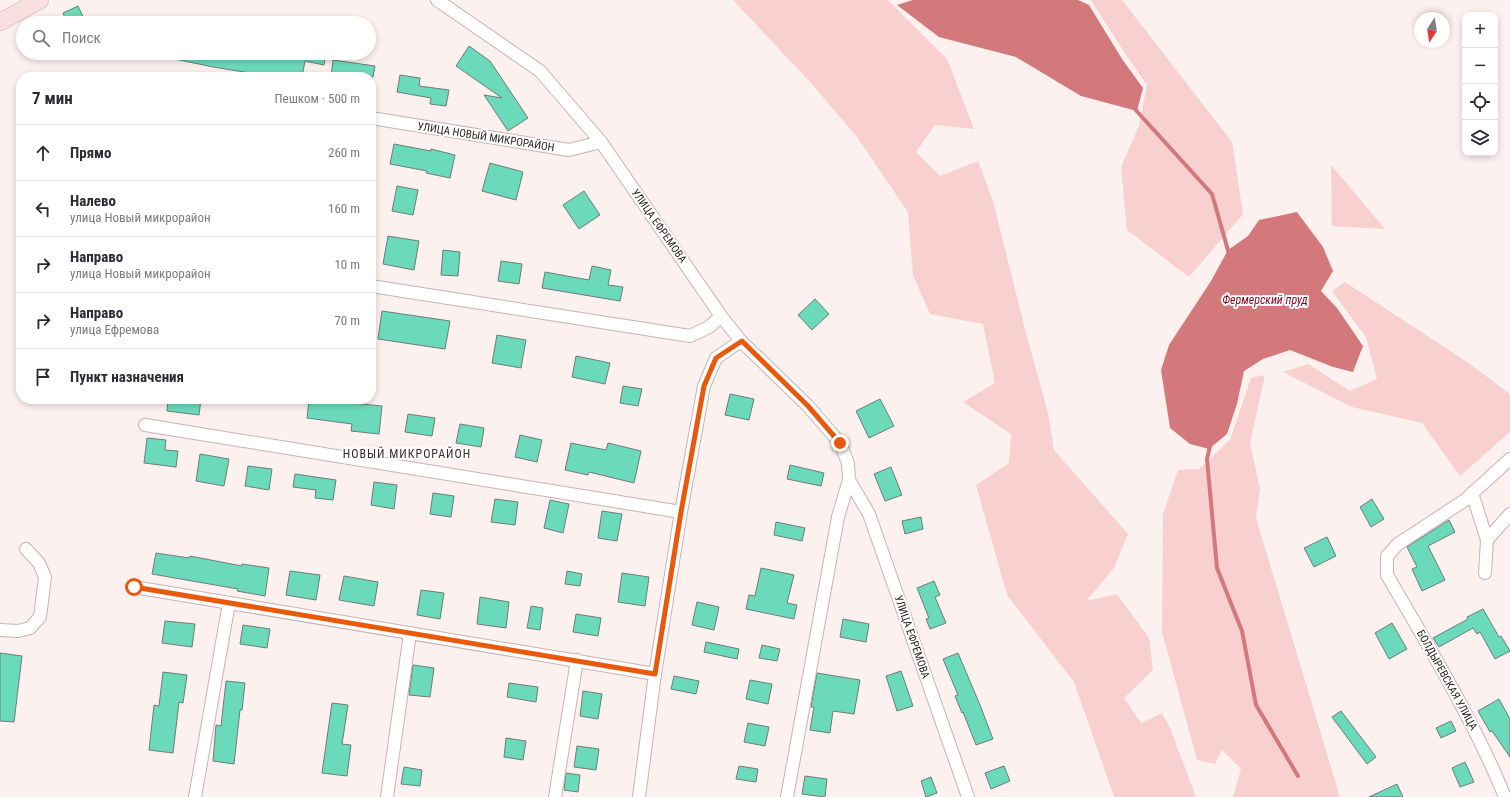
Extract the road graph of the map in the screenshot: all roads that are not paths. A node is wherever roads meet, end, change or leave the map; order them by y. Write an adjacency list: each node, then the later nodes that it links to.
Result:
1 (40, 0): 3 (street)
2 (437, 0): 5 (street, УЛИЦА ЕФРЕМОВА)
3 (0, 22)
4 (376, 119): 5 (street, УЛИЦА НОВЫЙ МИКРОРАЙОН)
5 (601, 142): 7 (street, УЛИЦА ЕФРЕМОВА)
6 (376, 287): 7 (street)
7 (721, 316): 8 (street, УЛИЦА ЕФРЕМОВА)
8 (742, 341): 11 (street, УЛИЦА ЕФРЕМОВА); 13 (street)
9 (145, 425): 13 (street)
10 (1510, 459): 12 (street)
11 (849, 480): 28 (street, УЛИЦА ЕФРЕМОВА); 29 (street, УЛИЦА ЕФРЕМОВА)
12 (1472, 493): 15 (street); 30 (street, БОЛДЫРЕВСКАЯ УЛИЦА)
13 (681, 512): 23 (street)
14 (1510, 514): 15 (street)
15 (1487, 540): 17 (street)
16 (26, 550): 20 (street)
17 (1485, 573)
18 (134, 587): 19 (street)
19 (229, 603): 21 (street); 24 (street)
20 (0, 630)
21 (410, 633): 22 (street); 25 (street)
22 (577, 660): 23 (street); 26 (street)
23 (655, 674): 27 (street)
24 (195, 797)
25 (387, 797)
26 (555, 797)
27 (639, 797)
28 (786, 797)
29 (968, 797)
30 (1505, 797)

